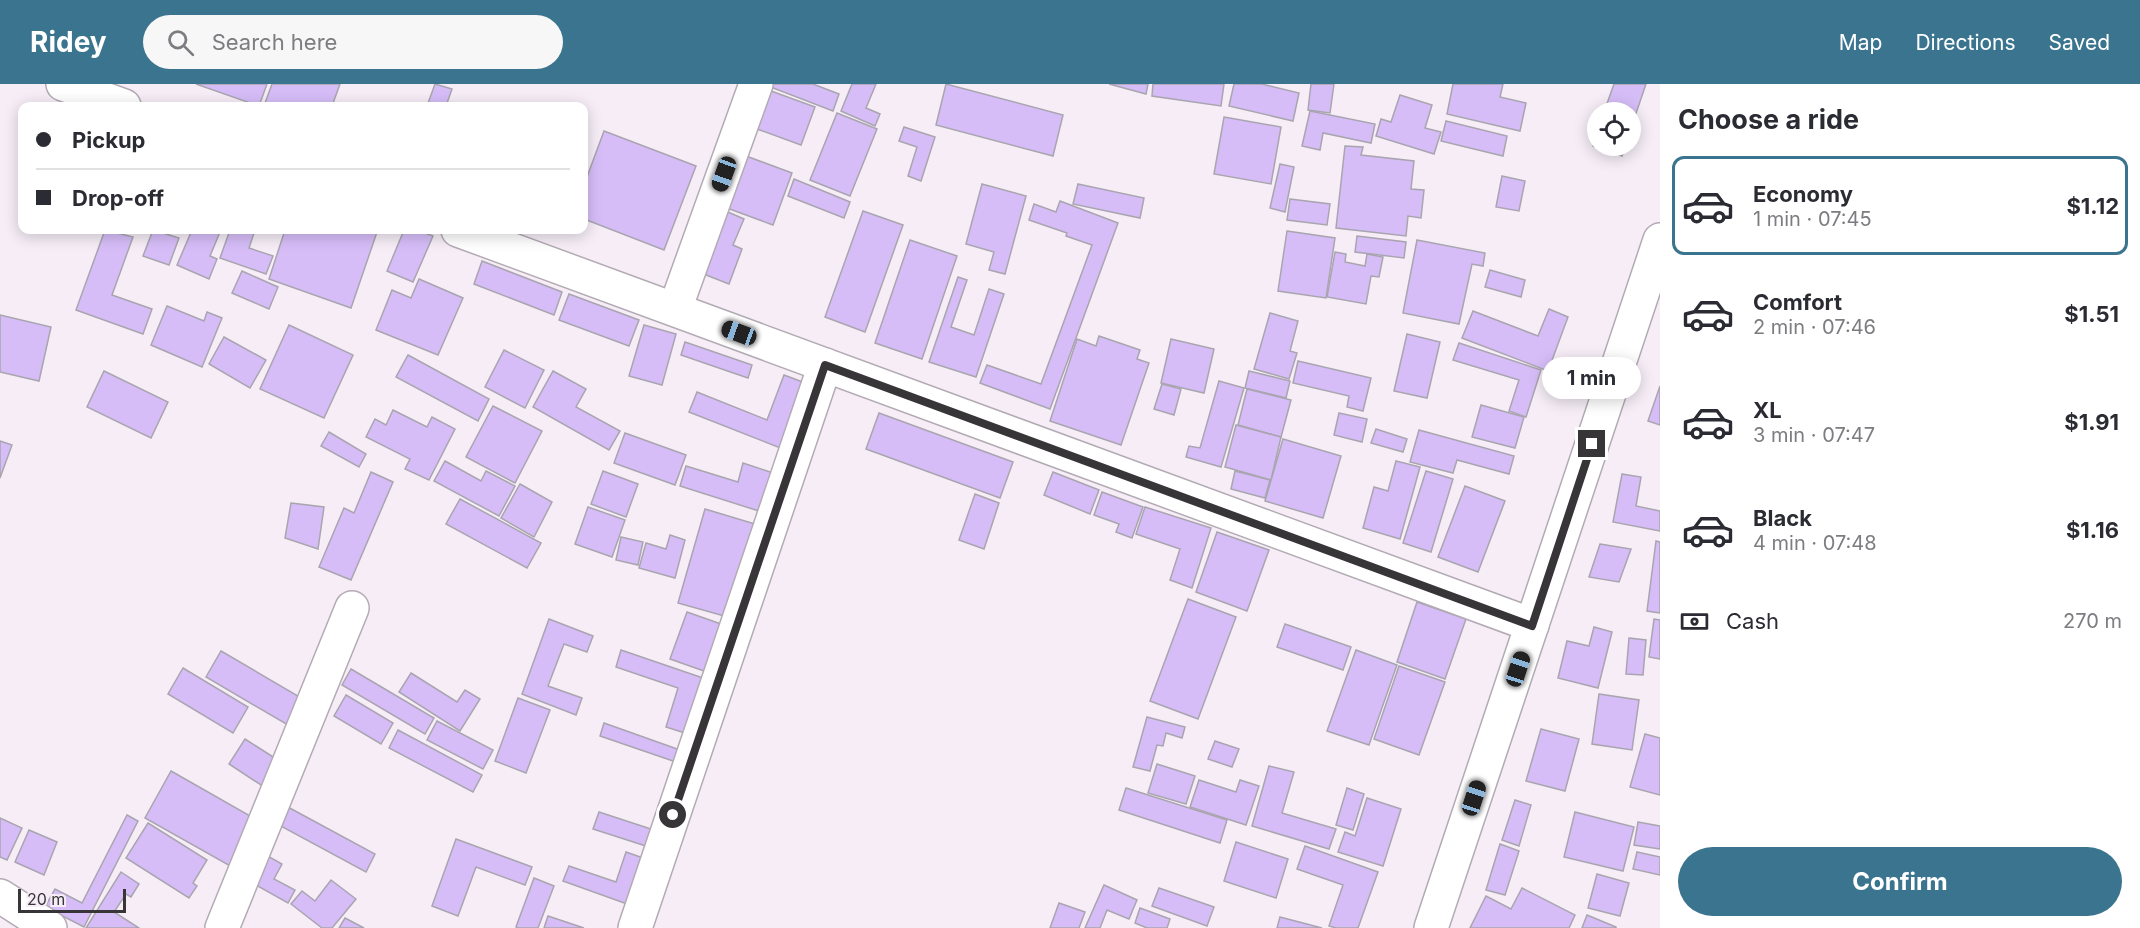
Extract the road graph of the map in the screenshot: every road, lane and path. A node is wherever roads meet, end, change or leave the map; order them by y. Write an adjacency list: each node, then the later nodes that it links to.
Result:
1 (63, 84): 3 (street)
2 (756, 84): 6 (street)
3 (113, 102)
4 (469, 234): 6 (street)
5 (1660, 240): 9 (street)
6 (675, 309): 7 (street)
7 (825, 365): 9 (street); 13 (street)
8 (352, 608): 12 (street)
9 (1532, 626): 14 (street)
10 (0, 896): 11 (street)
11 (50, 928)
12 (222, 928)
13 (635, 928)
14 (1431, 928)

